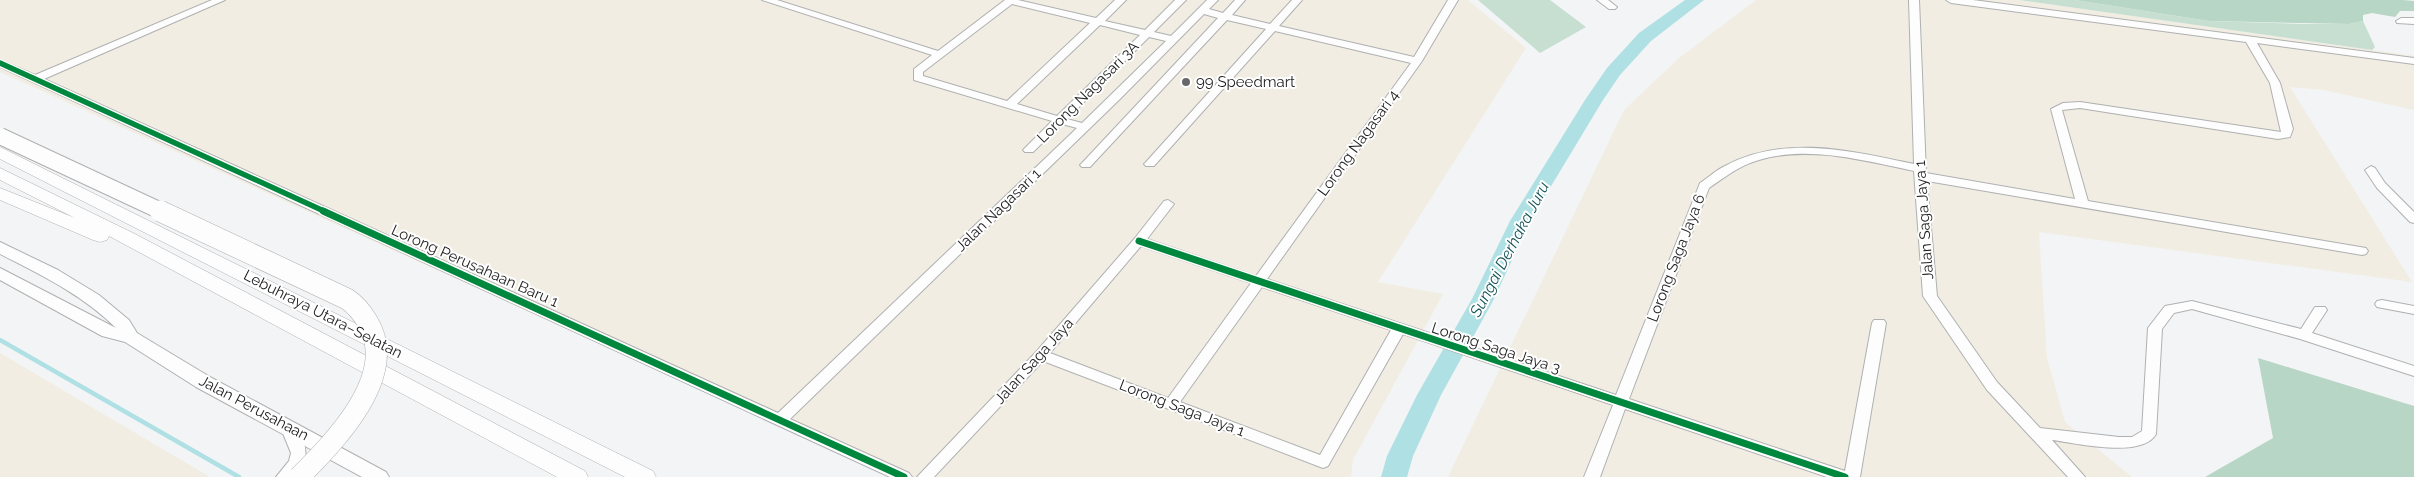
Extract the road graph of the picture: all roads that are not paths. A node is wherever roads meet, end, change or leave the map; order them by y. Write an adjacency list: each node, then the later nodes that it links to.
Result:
1 (220, 0): 27 (street)
2 (768, 0): 23 (street)
3 (1011, 0): 18 (street); 23 (street)
4 (1121, 0): 18 (street)
5 (1181, 0): 20 (street)
6 (1213, 0): 14 (street, Jalan Nagasari 1)
7 (1240, 0): 15 (street)
8 (1297, 0): 19 (street)
9 (1453, 0): 24 (street, Lorong Nagasari 4)
10 (1602, 0): 13 (street)
11 (1914, 0): 37 (street, Jalan Saga Jaya 1)
12 (1951, 0): 21 (street)
13 (1612, 7)
14 (1203, 10): 15 (street); 22 (street, Jalan Nagasari 1)
15 (1225, 16): 19 (street); 35 (street)
16 (2401, 21): 17 (street)
17 (2414, 21)
18 (1098, 22): 20 (street); 28 (street)
19 (1273, 27): 24 (street); 34 (street)
20 (1147, 34): 22 (street); 29 (street, Lorong Nagasari 3A)
21 (2249, 39): 25 (street); 41 (street)
22 (1173, 40): 30 (street, Jalan Nagasari 1)
23 (938, 54): 28 (street)
24 (1417, 61): 49 (street, Lorong Nagasari 4)
25 (2414, 61)
26 (0, 63): 27 (street, Lorong Perusahaan Baru 1)
27 (35, 79): 61 (street, Lorong Perusahaan Baru 1)
28 (1009, 105): 29 (street)
29 (1060, 120): 30 (street); 32 (street, Lorong Nagasari 3A)
30 (1084, 127): 61 (street, Jalan Nagasari 1)
31 (0, 136): 65 (highway, bridge)
32 (1029, 150)
33 (0, 152): 68 (highway, Lebuhraya Utara–Selatan)
34 (1150, 164)
35 (1086, 165)
36 (2371, 170): 42 (street)
37 (1921, 172): 41 (street, Lorong Saga Jaya 6); 59 (street, Lorong Saga Jaya 6); 63 (street, Jalan Saga Jaya 1)
38 (0, 173): 43 (highway, Lebuhraya Utara–Selatan)
39 (0, 192): 43 (highway)
40 (1168, 204): 44 (street, Jalan Saga Jaya)
41 (2083, 205): 46 (street, Lorong Saga Jaya 6)
42 (2414, 219)
43 (128, 238): 67 (highway, Lebuhraya Utara–Selatan)
44 (1139, 242): 49 (street, Lorong Saga Jaya 3); 57 (street, Jalan Saga Jaya)
45 (0, 246): 47 (main road, Jalan Perusahaan)
46 (2362, 250)
47 (26, 261): 48 (main road); 56 (main road, Jalan Perusahaan)
48 (1, 273): 56 (main road, Jalan Perusahaan)
49 (1259, 282): 54 (street, Lorong Saga Jaya 3); 60 (street, Lorong Nagasari 4)
50 (2382, 304): 52 (street)
51 (2320, 310): 55 (street)
52 (2414, 310)
53 (1879, 324): 73 (street)
54 (1399, 329): 59 (street, Lorong Saga Jaya 3); 60 (street, Lorong Saga Jaya 1)
55 (2304, 335): 58 (street); 63 (street)
56 (130, 338): 62 (main road, Jalan Perusahaan)
57 (1041, 355): 60 (street, Lorong Saga Jaya 1); 70 (street, Jalan Saga Jaya)
58 (2414, 371)
59 (1619, 402): 71 (street, Lorong Saga Jaya 6); 72 (street, Lorong Saga Jaya 3)
60 (1171, 404)
61 (781, 419): 69 (street, Lorong Perusahaan Baru 1)
62 (287, 426): 64 (street); 66 (main road, Jalan Perusahaan)
63 (2036, 433): 74 (street, Jalan Saga Jaya 1)
64 (284, 477)
65 (299, 477)
66 (379, 477)
67 (577, 477)
68 (645, 477)
69 (904, 477)
70 (927, 477)
71 (1592, 477)
72 (1845, 477)
73 (1852, 477)
74 (2077, 477)

